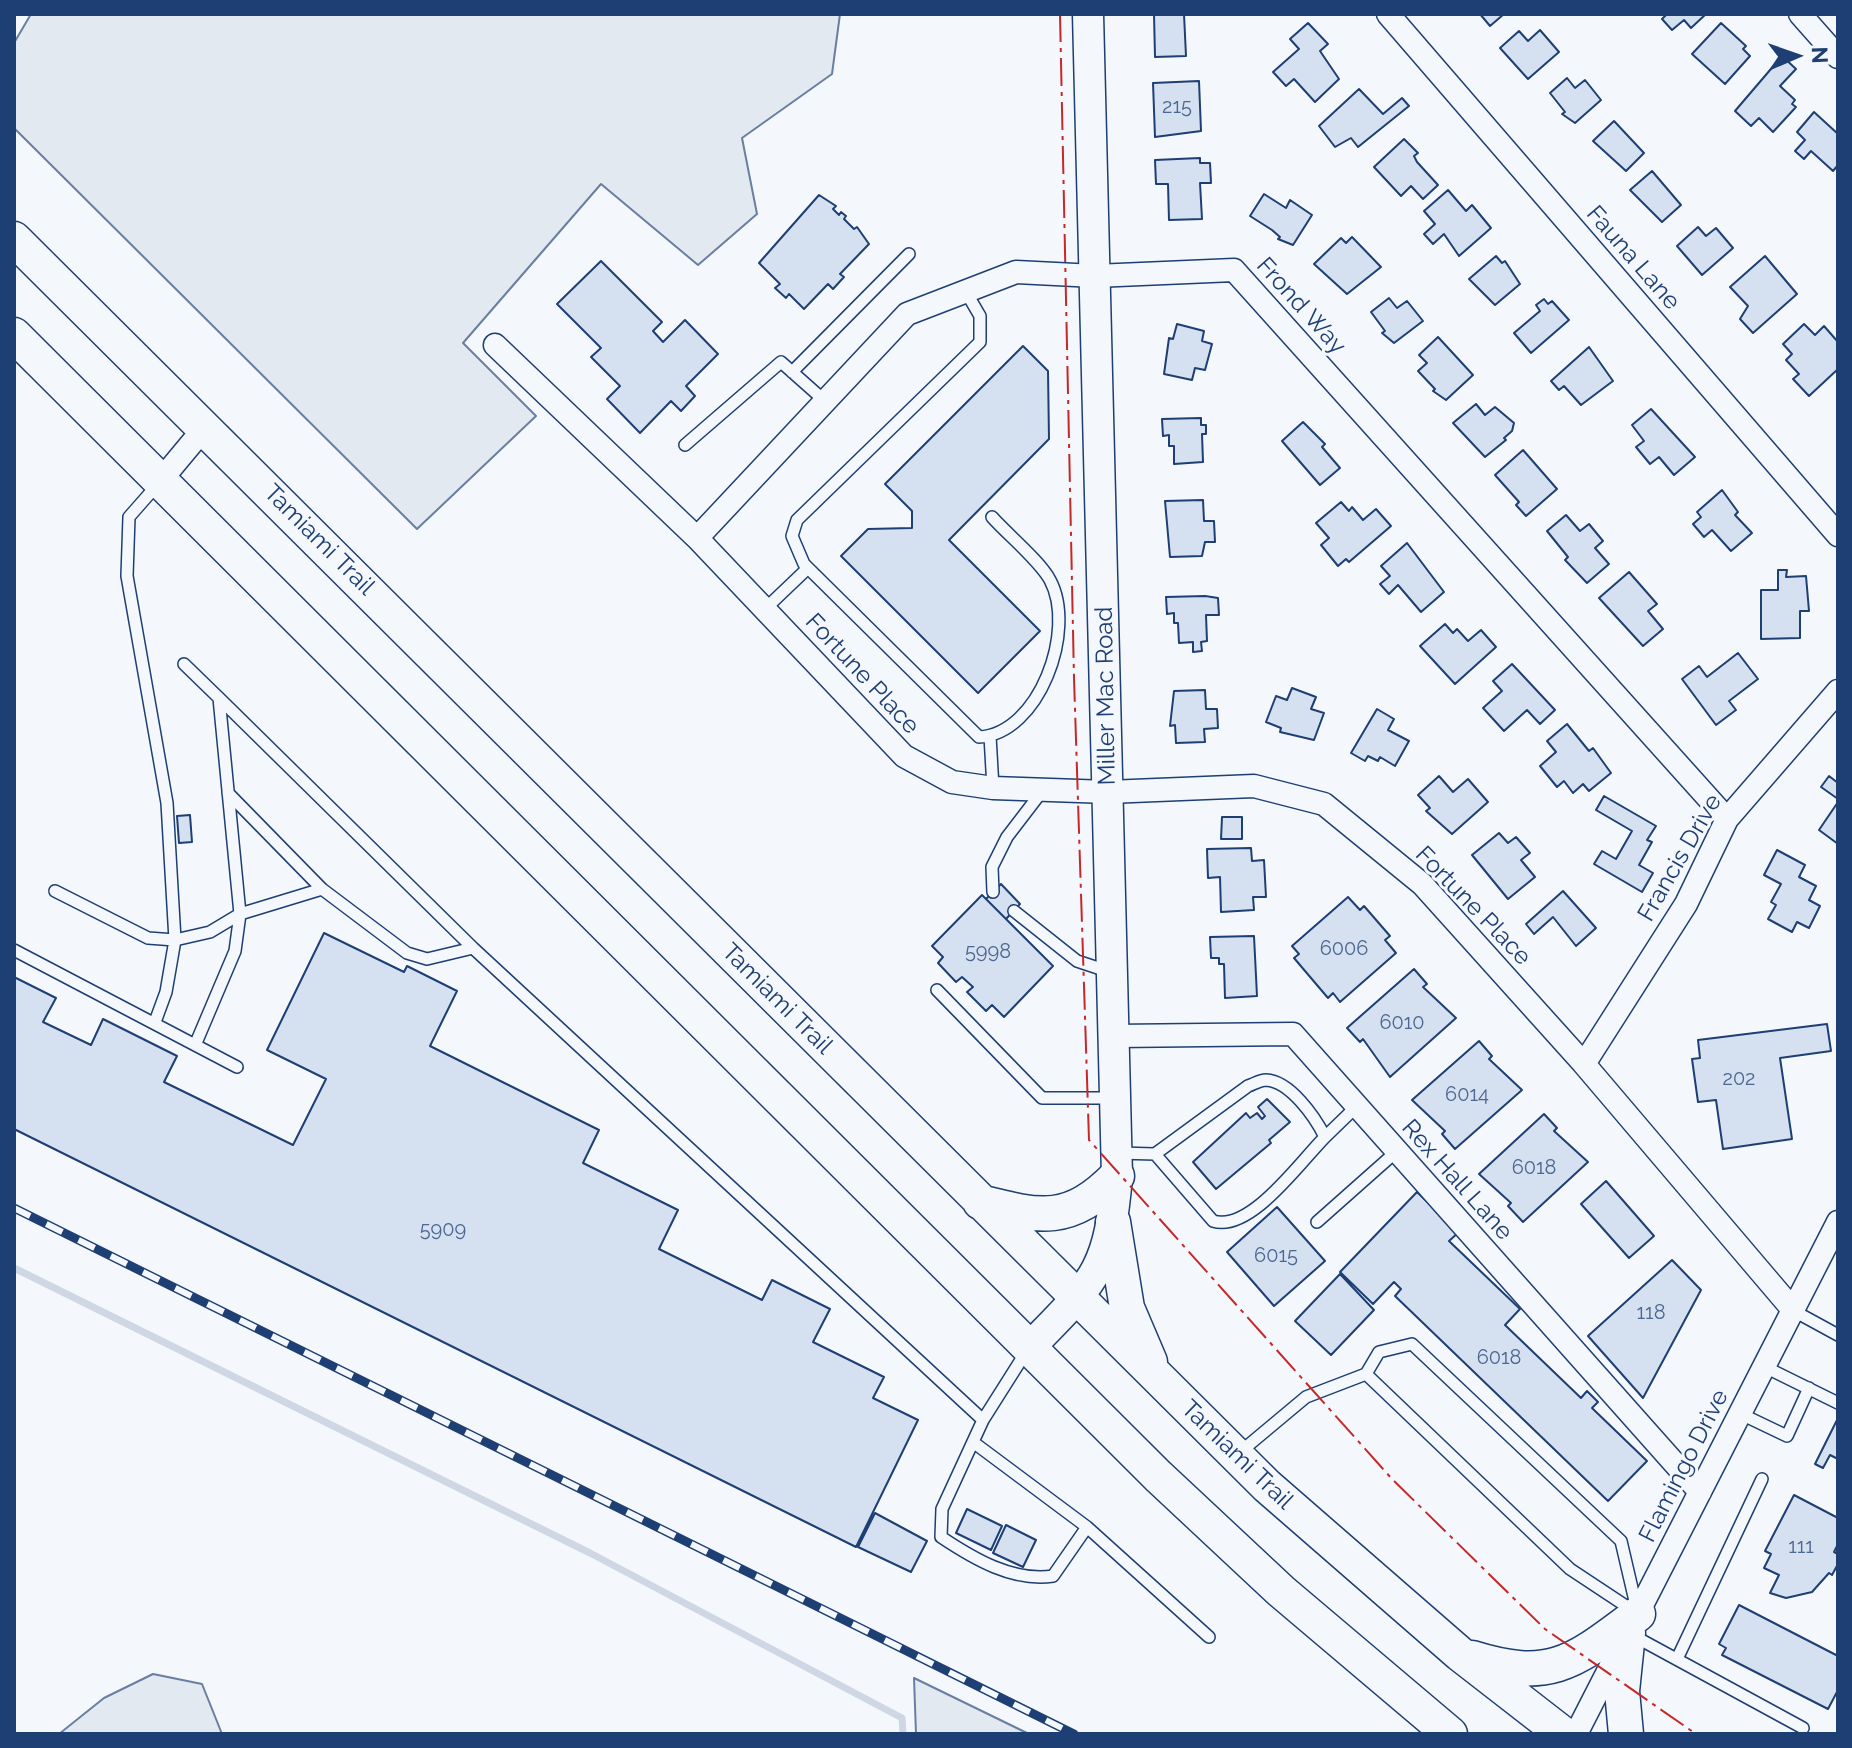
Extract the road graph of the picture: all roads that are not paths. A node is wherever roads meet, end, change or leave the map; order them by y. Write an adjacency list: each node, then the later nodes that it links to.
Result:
1 (1088, 14): 7 (street, Miller Mac Road)
2 (1388, 14): 17 (street, Fauna Lane)
3 (1800, 14): 4 (street)
4 (1838, 57)
5 (14, 239): 13 (main road, Tamiami Trail)
6 (909, 254): 11 (lane)
7 (1095, 276): 8 (street, Frond Way); 27 (street, Miller Mac Road); 29 (street, Frond Way)
8 (966, 292): 12 (street, Frond Way); 19 (lane)
9 (14, 335): 15 (main road)
10 (495, 345): 18 (street, Fortune Place)
11 (792, 372): 12 (lane); 14 (lane)
12 (826, 402): 18 (street, Frond Way)
13 (206, 426): 15 (street); 51 (main road, Tamiami Trail)
14 (685, 445)
15 (161, 480): 35 (lane); 58 (main road)
16 (992, 517): 24 (lane)
17 (1838, 535)
18 (697, 538): 20 (street, Fortune Place)
19 (808, 568): 20 (lane); 24 (lane)
20 (765, 609): 25 (street, Fortune Place)
21 (184, 664): 23 (lane)
22 (1838, 691): 29 (street, Francis Drive)
23 (219, 698): 28 (lane); 36 (lane)
24 (990, 736): 25 (lane)
25 (993, 788): 26 (street, Fortune Place)
26 (1043, 790): 27 (street, Fortune Place); 32 (lane)
27 (1108, 792): 38 (street, Miller Mac Road); 43 (street, Fortune Place)
28 (228, 793): 30 (lane); 34 (lane)
29 (1727, 819): 43 (street, Francis Drive)
30 (322, 889): 34 (lane); 36 (lane)
31 (55, 891): 35 (lane)
32 (993, 892)
33 (1014, 911): 38 (lane)
34 (240, 914): 35 (lane); 42 (lane)
35 (175, 940): 40 (lane)
36 (473, 948): 65 (lane)
37 (14, 950): 40 (lane)
38 (1114, 974): 41 (street, Miller Mac Road)
39 (937, 990): 45 (lane)
40 (155, 1022): 42 (lane)
41 (1116, 1036): 45 (street, Miller Mac Road); 46 (street, Rex Hall Lane)
42 (196, 1043): 44 (lane)
43 (1584, 1064): 56 (street, Fortune Place)
44 (237, 1067)
45 (1117, 1098): 50 (street, Miller Mac Road)
46 (1357, 1106): 47 (lane); 48 (street, Rex Hall Lane)
47 (1325, 1137): 49 (lane); 49 (lane)
48 (1397, 1151): 53 (lane); 69 (street, Rex Hall Lane)
49 (1155, 1154): 50 (lane)
50 (1117, 1165): 51 (main road); 52 (street, Miller Mac Road)
51 (979, 1201): 55 (main road, Tamiami Trail)
52 (1113, 1222): 55 (street, Miller Mac Road); 61 (main road)
53 (1317, 1222)
54 (1838, 1222): 56 (street, Flamingo Drive)
55 (1076, 1299): 58 (street, Miller Mac Road); 61 (main road, Tamiami Trail)
56 (1794, 1311): 57 (lane); 59 (street, Flamingo Drive)
57 (1838, 1335)
58 (1029, 1348): 65 (lane); 76 (main road)
59 (1765, 1367): 62 (lane); 64 (street, Flamingo Drive)
60 (1366, 1374): 67 (lane); 71 (lane); 71 (lane)
61 (1156, 1377): 67 (main road, Tamiami Trail)
62 (1809, 1388): 63 (lane); 64 (lane)
63 (1838, 1403)
64 (1741, 1414): 69 (street, Flamingo Drive)
65 (983, 1420): 66 (lane)
66 (973, 1442): 70 (lane); 70 (lane)
67 (1236, 1456): 73 (main road, Tamiami Trail)
68 (1762, 1479): 74 (lane)
69 (1700, 1492): 71 (street, Flamingo Drive)
70 (1087, 1527): 72 (lane)
71 (1633, 1624): 73 (main road); 74 (lane); 78 (street, Flamingo Drive); 79 (main road)
72 (1209, 1637)
73 (1460, 1654): 77 (main road, Tamiami Trail)
74 (1677, 1659): 75 (lane)
75 (1803, 1728)
76 (1450, 1734)
77 (1563, 1734)
78 (1576, 1734)
79 (1626, 1734)

